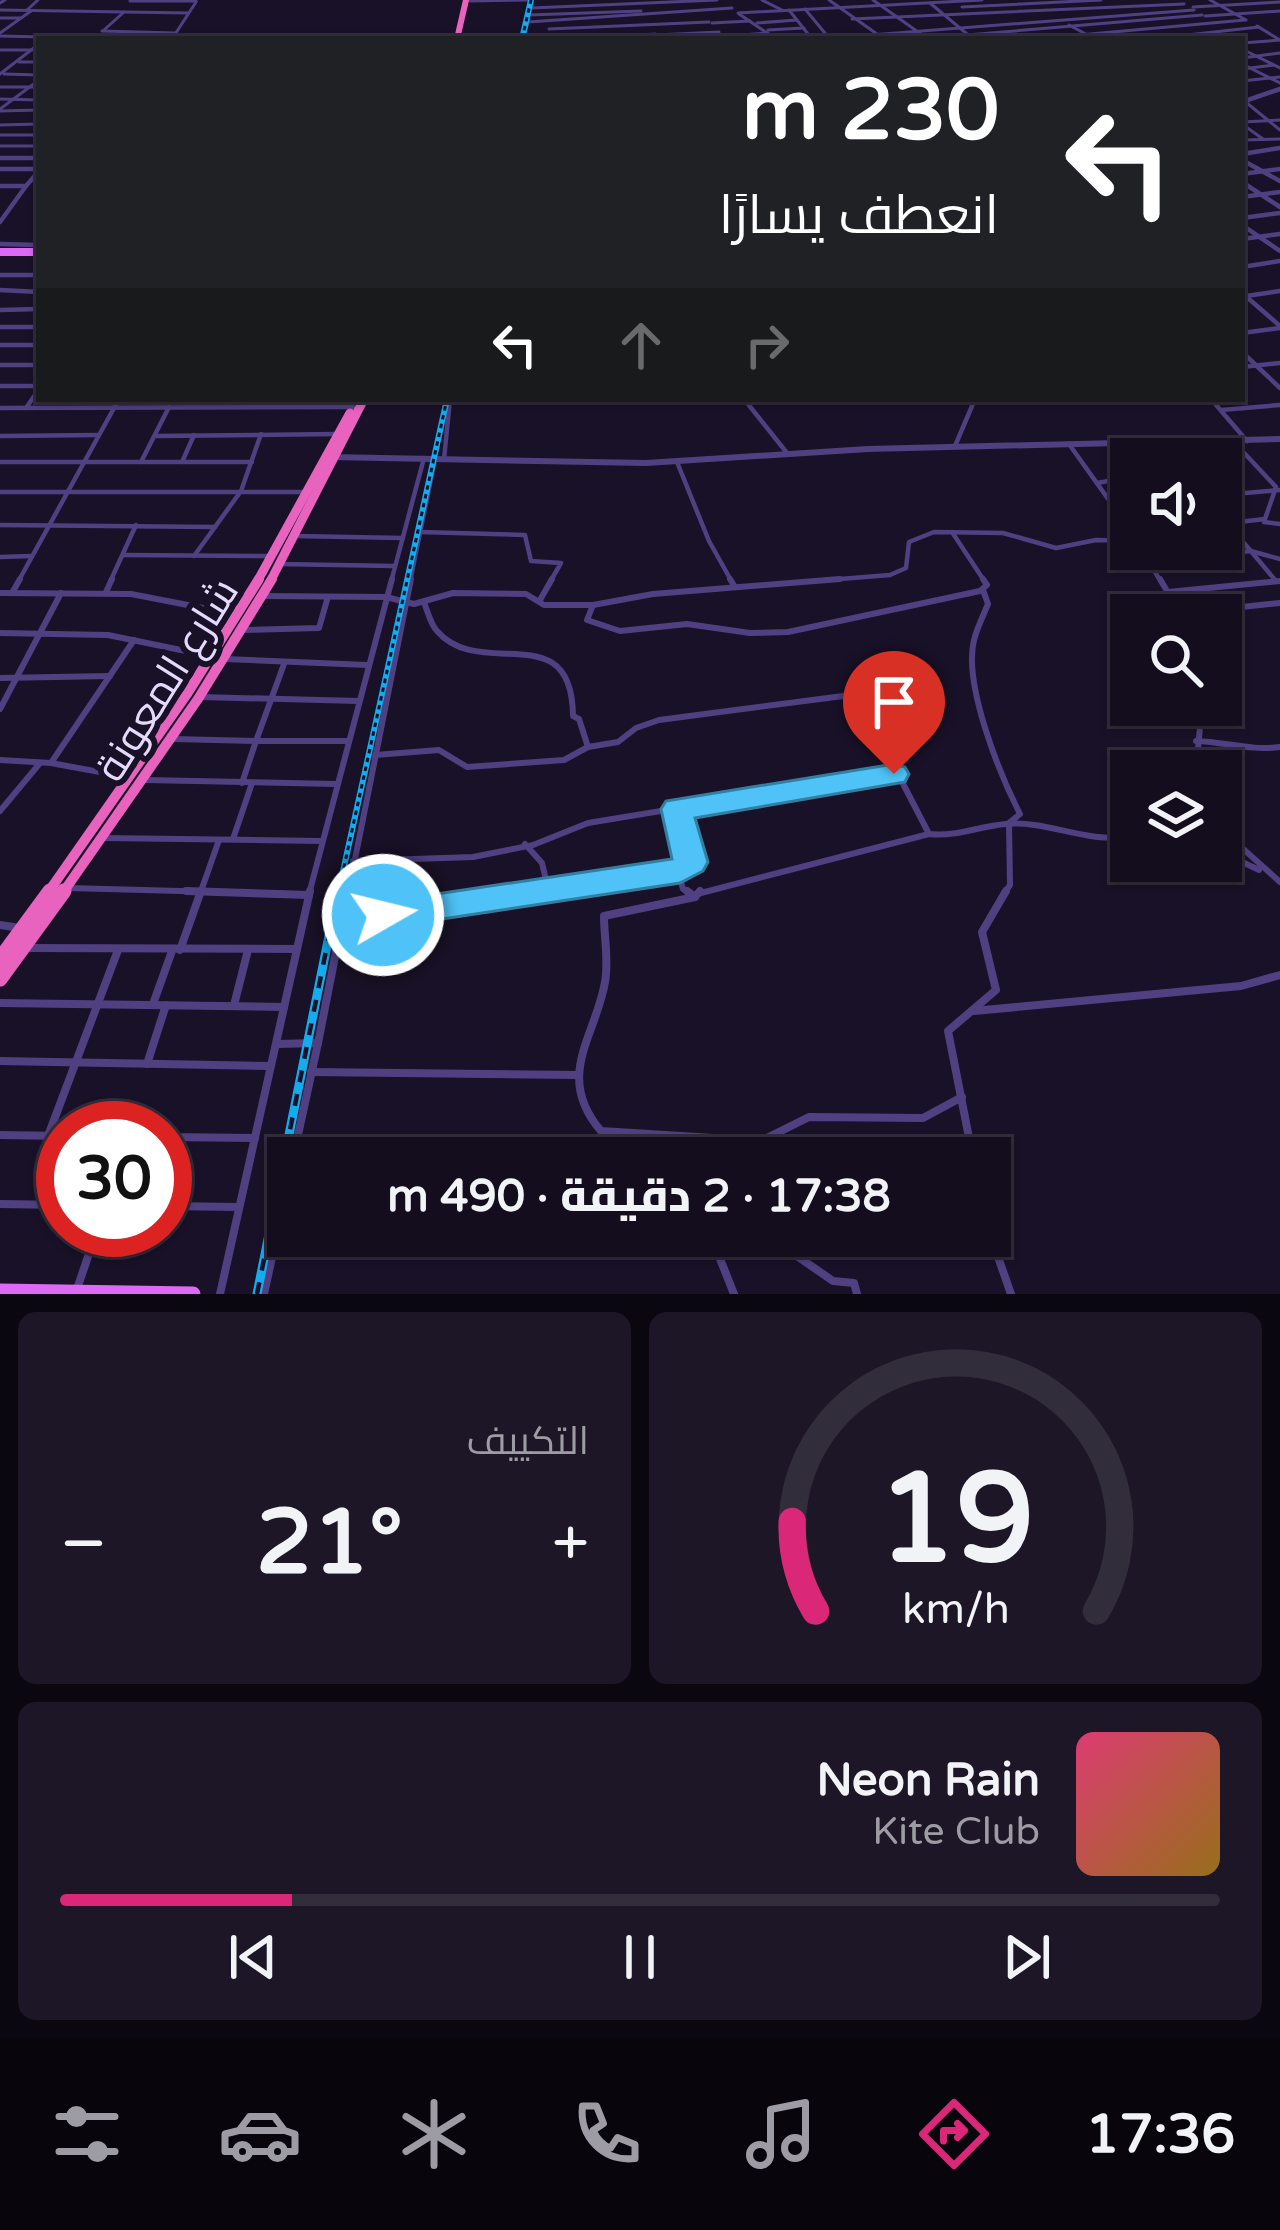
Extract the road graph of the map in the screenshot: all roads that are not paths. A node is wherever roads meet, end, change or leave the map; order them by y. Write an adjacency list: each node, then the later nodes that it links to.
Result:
1 (38, 0): 44 (street)
2 (77, 0): 46 (street)
3 (130, 0): 20 (street); 49 (street)
4 (469, 0): 5 (street); 97 (highway)
5 (480, 0): 6 (street)
6 (501, 0): 7 (street); 36 (street)
7 (529, 0): 40 (street); 42 (street)
8 (697, 0): 9 (street); 32 (street)
9 (719, 0): 10 (street); 41 (street)
10 (732, 0)
11 (762, 0): 45 (street)
12 (829, 0): 13 (street); 37 (street)
13 (838, 0)
14 (982, 0): 22 (street)
15 (1101, 0): 23 (street)
16 (1127, 0): 35 (street)
17 (1154, 0): 33 (street)
18 (1177, 0): 39 (street)
19 (1210, 0): 34 (street)
20 (197, 1): 52 (street)
21 (928, 1): 22 (street); 26 (street); 61 (street)
22 (953, 1): 38 (street)
23 (1055, 1): 27 (street)
24 (636, 2): 31 (street); 32 (street); 47 (street)
25 (875, 2): 26 (street); 37 (street); 65 (street)
26 (905, 2)
27 (1027, 2): 38 (street); 51 (street)
28 (1253, 2): 29 (street); 34 (street); 48 (street)
29 (1280, 2)
30 (1, 3): 44 (street)
31 (550, 3): 40 (street); 64 (street)
32 (664, 3): 56 (street)
33 (1161, 5): 35 (street); 39 (street)
34 (1220, 5): 39 (street); 57 (street)
35 (1138, 6): 51 (street); 54 (street)
36 (492, 7)
37 (833, 7): 43 (street); 69 (street)
38 (962, 7): 59 (street)
39 (1189, 7): 54 (street); 60 (street)
40 (531, 8): 67 (street)
41 (732, 8): 50 (street); 53 (street)
42 (523, 9)
43 (805, 9): 45 (street); 105 (street)
44 (30, 10): 46 (street); 63 (street)
45 (786, 10): 53 (street); 68 (street)
46 (65, 11): 49 (street)
47 (641, 11): 58 (street); 64 (street)
48 (1271, 11): 55 (street); 57 (street)
49 (121, 12): 52 (street); 85 (street)
50 (700, 12): 56 (street); 72 (street)
51 (1046, 12): 59 (street); 70 (street)
52 (188, 13): 91 (street)
53 (738, 13): 73 (street)
54 (1154, 13): 66 (street); 70 (street)
55 (1280, 13)
56 (674, 14): 58 (street)
57 (1235, 14): 60 (street); 71 (street)
58 (645, 16): 64 (street); 75 (street)
59 (974, 16): 61 (street); 78 (street)
60 (1203, 16): 66 (street); 74 (street)
61 (944, 17): 65 (street); 83 (street)
62 (0, 18): 63 (street)
63 (23, 18): 90 (street)
64 (550, 18): 67 (street); 84 (street)
65 (895, 18): 69 (street); 86 (street)
66 (1163, 18): 77 (street); 79 (street)
67 (529, 19): 98 (street)
68 (797, 20): 73 (street); 82 (street)
69 (852, 20): 93 (street)
70 (1060, 20): 77 (street); 78 (street)
71 (1245, 20): 74 (street); 81 (street)
72 (710, 22): 73 (street); 75 (street); 102 (street)
73 (752, 22): 87 (street)
74 (1214, 23): 76 (street)
75 (650, 24): 80 (street); 101 (street)
76 (1204, 24): 79 (street); 89 (street)
77 (1070, 25): 88 (street); 94 (street)
78 (990, 26): 83 (street); 88 (street)
79 (1179, 26): 94 (street); 114 (street)
80 (598, 27): 84 (street); 100 (street)
81 (1258, 27): 89 (street); 119 (street)
82 (803, 28): 87 (street); 104 (street)
83 (958, 28): 86 (street); 109 (street)
84 (549, 29): 99 (street)
85 (102, 31): 91 (street); 95 (street)
86 (916, 31): 93 (street); 108 (street)
87 (766, 32): 102 (street); 103 (street)
88 (1001, 32): 110 (street); 111 (street)
89 (1220, 32): 92 (street); 117 (street)
90 (0, 33): 118 (street)
91 (176, 33): 96 (street)
92 (1207, 33): 115 (street); 116 (street)
93 (876, 34): 106 (street); 107 (street)
94 (1085, 34): 112 (street); 113 (street)
95 (96, 36)
96 (174, 36)
97 (461, 36)
98 (524, 36)
99 (548, 36)
100 (602, 36)
101 (657, 36): 102 (street)
102 (727, 36)
103 (772, 36)
104 (810, 36)
105 (827, 36)
106 (862, 36)
107 (879, 36)
108 (924, 36)
109 (969, 36)
110 (976, 36)
111 (1010, 36)
112 (1072, 36)
113 (1089, 36)
114 (1194, 36)
115 (1198, 36)
116 (1214, 36)
117 (1229, 36)
118 (36, 37)
119 (1280, 40): 120 (street)
120 (1245, 44)
121 (1245, 47): 126 (street)
122 (36, 48): 124 (street)
123 (1, 50): 124 (street)
124 (31, 50): 127 (street)
125 (1280, 53): 126 (street)
126 (1256, 56): 129 (street); 131 (street)
127 (16, 62): 128 (street); 134 (street)
128 (36, 62)
129 (1245, 62)
130 (1245, 65): 132 (street)
131 (1278, 66): 132 (street)
132 (1251, 68): 133 (street)
133 (1270, 78): 135 (street); 137 (street)
134 (36, 80)
135 (1245, 82)
136 (36, 83): 139 (street)
137 (1280, 83): 140 (street)
138 (0, 87): 139 (street)
139 (30, 87): 143 (street)
140 (1271, 92): 141 (street); 145 (street)
141 (1280, 98)
142 (0, 99): 143 (street)
143 (14, 99): 144 (street); 147 (street)
144 (36, 100)
145 (1245, 100)
146 (1245, 103): 151 (street)
147 (0, 110): 148 (street)
148 (24, 110): 149 (street); 153 (street)
149 (36, 110)
150 (1280, 120): 151 (street)
151 (1269, 121): 152 (street); 157 (street)
152 (1245, 123)
153 (10, 124): 154 (street); 155 (street); 159 (street)
154 (36, 124)
155 (0, 125)
156 (1245, 125): 161 (street)
157 (1280, 130)
158 (36, 134): 159 (street)
159 (0, 135)
160 (1245, 140): 161 (street)
161 (1264, 140): 162 (street)
162 (1280, 140)
163 (0, 146): 164 (street)
164 (36, 146)
165 (1280, 148): 166 (street)
166 (1269, 153): 167 (street); 170 (street)
167 (1245, 157)
168 (0, 158): 169 (street)
169 (36, 158)
170 (1280, 158)
171 (1245, 159): 175 (street)
172 (0, 169): 173 (street)
173 (36, 170)
174 (1280, 170): 175 (street)
175 (1263, 171): 177 (street); 178 (street)
176 (36, 174): 180 (street)
177 (1245, 174)
178 (1280, 181)
179 (36, 183): 180 (street)
180 (28, 184): 182 (street); 187 (street)
181 (1245, 184): 184 (street)
182 (0, 186)
183 (1280, 192): 184 (street)
184 (1261, 195): 185 (street); 186 (street)
185 (1245, 196)
186 (1280, 210): 188 (street)
187 (1, 220)
188 (1245, 221)
189 (1245, 224): 191 (street)
190 (1280, 234): 191 (street)
191 (1261, 237): 192 (street); 195 (street)
192 (1245, 238)
193 (0, 250): 194 (main road)
194 (36, 251)
195 (1280, 251)
196 (1280, 261): 197 (street)
197 (1245, 264)
198 (0, 275): 199 (street)
199 (36, 275)
200 (36, 278): 202 (street)
201 (0, 290): 202 (street)
202 (26, 290): 204 (street)
203 (1280, 291): 205 (street)
204 (36, 292)
205 (1245, 295)
206 (1245, 297): 214 (street)
207 (36, 308): 209 (street)
208 (0, 310): 209 (street)
209 (25, 310): 211 (street)
210 (0, 327): 211 (street)
211 (12, 327): 212 (street)
212 (24, 327): 213 (street); 217 (street)
213 (36, 327)
214 (1280, 327): 215 (street)
215 (1245, 333)
216 (0, 345): 217 (street)
217 (11, 345): 218 (street)
218 (36, 345)
219 (1245, 355): 223 (street)
220 (1280, 363): 223 (street)
221 (0, 365): 222 (street)
222 (36, 365)
223 (1256, 366): 224 (street); 227 (street)
224 (1245, 367)
225 (0, 386): 226 (street)
226 (36, 387)
227 (1280, 388)
228 (36, 392): 242 (street)
229 (118, 402): 243 (street)
230 (200, 402): 239 (street)
231 (285, 402): 240 (street)
232 (358, 402): 240 (street); 247 (highway, شارع المعونة); 259 (highway, شارع المعونة)
233 (449, 402): 261 (street)
234 (746, 402): 258 (street)
235 (973, 402): 256 (street)
236 (1214, 402): 244 (street)
237 (1280, 405): 244 (street)
238 (169, 407): 239 (street); 243 (street); 249 (street)
239 (198, 407): 240 (street)
240 (283, 407)
241 (0, 408): 242 (street)
242 (26, 408): 243 (street)
243 (116, 408): 246 (street)
244 (1221, 410): 253 (street)
245 (261, 434): 247 (street); 250 (street); 266 (street)
246 (99, 435): 248 (street); 262 (street)
247 (339, 435): 259 (highway, شارع المعونة)
248 (0, 436)
249 (154, 436): 250 (street); 264 (street)
250 (194, 436): 265 (street)
251 (1280, 440): 253 (street)
252 (1242, 441): 253 (street)
253 (1247, 441)
254 (1069, 445): 255 (street); 256 (street); 269 (street)
255 (1110, 445)
256 (955, 446): 258 (street)
257 (1242, 451): 270 (street)
258 (787, 453): 267 (street)
259 (332, 457): 260 (street); 273 (highway, شارع المعونة); 286 (highway, شارع المعونة)
260 (424, 458): 261 (street); 287 (street)
261 (439, 459): 267 (street); 284 (street)
262 (84, 461): 263 (street); 264 (street); 272 (street)
263 (0, 462)
264 (141, 462): 265 (street)
265 (182, 462): 266 (street)
266 (253, 462): 271 (street)
267 (677, 462): 301 (street)
268 (1110, 480): 269 (street)
269 (1097, 482): 276 (street)
270 (1277, 490): 275 (street); 277 (street)
271 (241, 491): 272 (street); 273 (street); 283 (street)
272 (68, 492): 274 (street); 281 (street)
273 (310, 492): 297 (highway, شارع المعونة)
274 (0, 493)
275 (1242, 493)
276 (1110, 500)
277 (1260, 521): 278 (street); 279 (street)
278 (1242, 523)
279 (1280, 524)
280 (0, 525): 281 (street)
281 (51, 525): 282 (street); 293 (street)
282 (136, 525): 283 (street); 292 (street)
283 (215, 527): 294 (street)
284 (420, 532): 311 (street); 312 (street)
285 (952, 532): 288 (street); 301 (street); 302 (street)
286 (294, 536): 287 (street); 297 (highway, شارع المعونة)
287 (403, 538): 298 (street)
288 (1110, 540)
289 (1242, 542): 290 (street)
290 (1251, 551): 291 (street); 296 (street); 300 (street)
291 (1242, 552)
292 (123, 555): 294 (street); 303 (street)
293 (34, 556): 295 (street); 306 (street)
294 (194, 556): 297 (street)
295 (0, 557)
296 (1280, 559)
297 (276, 560): 298 (street); 308 (highway, شارع المعونة); 317 (highway, شارع المعونة)
298 (394, 566): 309 (street)
299 (1154, 570): 304 (street)
300 (1278, 581): 304 (street)
301 (735, 587): 315 (street)
302 (983, 590): 315 (street); 350 (street)
303 (106, 592): 307 (street); 317 (street)
304 (1168, 592)
305 (0, 593): 306 (street)
306 (12, 593): 307 (street)
307 (61, 593): 320 (street)
308 (259, 596): 310 (street); 318 (highway, شارع المعونة)
309 (386, 597): 310 (street); 312 (street); 324 (street)
310 (328, 598): 318 (street)
311 (540, 600): 313 (street); 315 (street)
312 (405, 602): 313 (street); 341 (street)
313 (424, 603): 338 (street)
314 (1280, 603): 316 (street)
315 (593, 605)
316 (1242, 607)
317 (237, 614): 322 (highway, شارع المعونة)
318 (238, 630): 322 (highway, شارع المعونة)
319 (0, 633): 320 (street)
320 (39, 633): 321 (street); 327 (street)
321 (134, 640): 322 (street); 325 (street)
322 (216, 657): 323 (street); 328 (highway, شارع المعونة); 345 (highway, شارع المعونة)
323 (284, 664): 324 (street); 329 (street)
324 (368, 665): 330 (street)
325 (111, 676): 327 (street); 344 (street)
326 (0, 678): 327 (street)
327 (16, 678): 331 (street)
328 (196, 697): 329 (street); 334 (highway, شارع المعونة)
329 (270, 701): 330 (street); 337 (street)
330 (358, 701): 335 (street)
331 (0, 709)
332 (915, 717): 338 (street)
333 (1198, 726): 336 (street)
334 (170, 739): 337 (street); 345 (highway, شارع المعونة)
335 (348, 741): 337 (street); 347 (street)
336 (1196, 741): 339 (street); 340 (street)
337 (256, 742): 346 (street)
338 (588, 747): 341 (street)
339 (1280, 747)
340 (1196, 750)
341 (375, 755): 359 (street)
342 (0, 760): 343 (street)
343 (40, 762): 344 (street); 349 (street)
344 (51, 763): 345 (street)
345 (136, 779): 346 (street); 352 (highway, شارع المعونة); 370 (highway, شارع المعونة)
346 (247, 783): 347 (street); 353 (street)
347 (337, 784): 356 (street)
348 (677, 809): 351 (street); 357 (street); 361 (street)
349 (0, 811)
350 (1009, 823): 351 (street); 355 (street); 385 (street)
351 (929, 834): 367 (street)
352 (103, 838): 354 (street); 363 (highway, شارع المعونة)
353 (233, 839): 354 (street); 356 (street)
354 (219, 840): 364 (street)
355 (1110, 840)
356 (323, 841): 365 (street)
357 (525, 844): 359 (street); 366 (street)
358 (1242, 848): 362 (street)
359 (353, 860): 368 (street)
360 (1242, 862): 362 (street)
361 (678, 871): 366 (street); 367 (street)
362 (1277, 880)
363 (64, 888): 364 (street); 371 (highway, شارع المعونة)
364 (202, 892): 365 (street); 375 (street)
365 (309, 895): 372 (street)
366 (510, 896): 368 (street)
367 (695, 897): 393 (street)
368 (342, 922): 386 (street)
369 (0, 925): 370 (street)
370 (22, 929): 376 (highway, شارع المعونة)
371 (23, 948): 373 (street); 378 (highway, شارع المعونة)
372 (297, 949): 374 (street); 384 (street)
373 (118, 950): 375 (street); 380 (street)
374 (248, 950): 375 (street); 383 (street)
375 (176, 951): 381 (street)
376 (0, 958)
377 (1280, 975): 385 (street)
378 (0, 979)
379 (0, 1003): 380 (street)
380 (98, 1004): 381 (street); 389 (street)
381 (153, 1005): 382 (street)
382 (166, 1005): 383 (street); 390 (street)
383 (234, 1006): 384 (street)
384 (284, 1007): 387 (street)
385 (970, 1012): 394 (street)
386 (318, 1043): 387 (street); 392 (street)
387 (275, 1044): 391 (street)
388 (0, 1061): 389 (street)
389 (74, 1064): 390 (street); 395 (street)
390 (147, 1064): 391 (street)
391 (270, 1066): 403 (street)
392 (311, 1072): 393 (street); 399 (street)
393 (578, 1075): 400 (street)
394 (962, 1097): 401 (street); 402 (street)
395 (61, 1101)
396 (0, 1136): 397 (street)
397 (36, 1136)
398 (192, 1137): 403 (street)
399 (297, 1137)
400 (697, 1137)
401 (769, 1137)
402 (969, 1137)
403 (254, 1138): 407 (street)
404 (0, 1204): 405 (street)
405 (36, 1205)
406 (192, 1206): 407 (street)
407 (239, 1207): 418 (street)
408 (88, 1257): 414 (street)
409 (272, 1257): 419 (street)
410 (719, 1257): 420 (street)
411 (798, 1257): 421 (street)
412 (998, 1257): 422 (street)
413 (0, 1292): 416 (main road)
414 (76, 1292): 415 (main road); 416 (main road)
415 (154, 1292): 417 (main road)
416 (51, 1293)
417 (193, 1294)
418 (220, 1294)
419 (264, 1294)
420 (734, 1294)
421 (857, 1294)
422 (1011, 1294)

